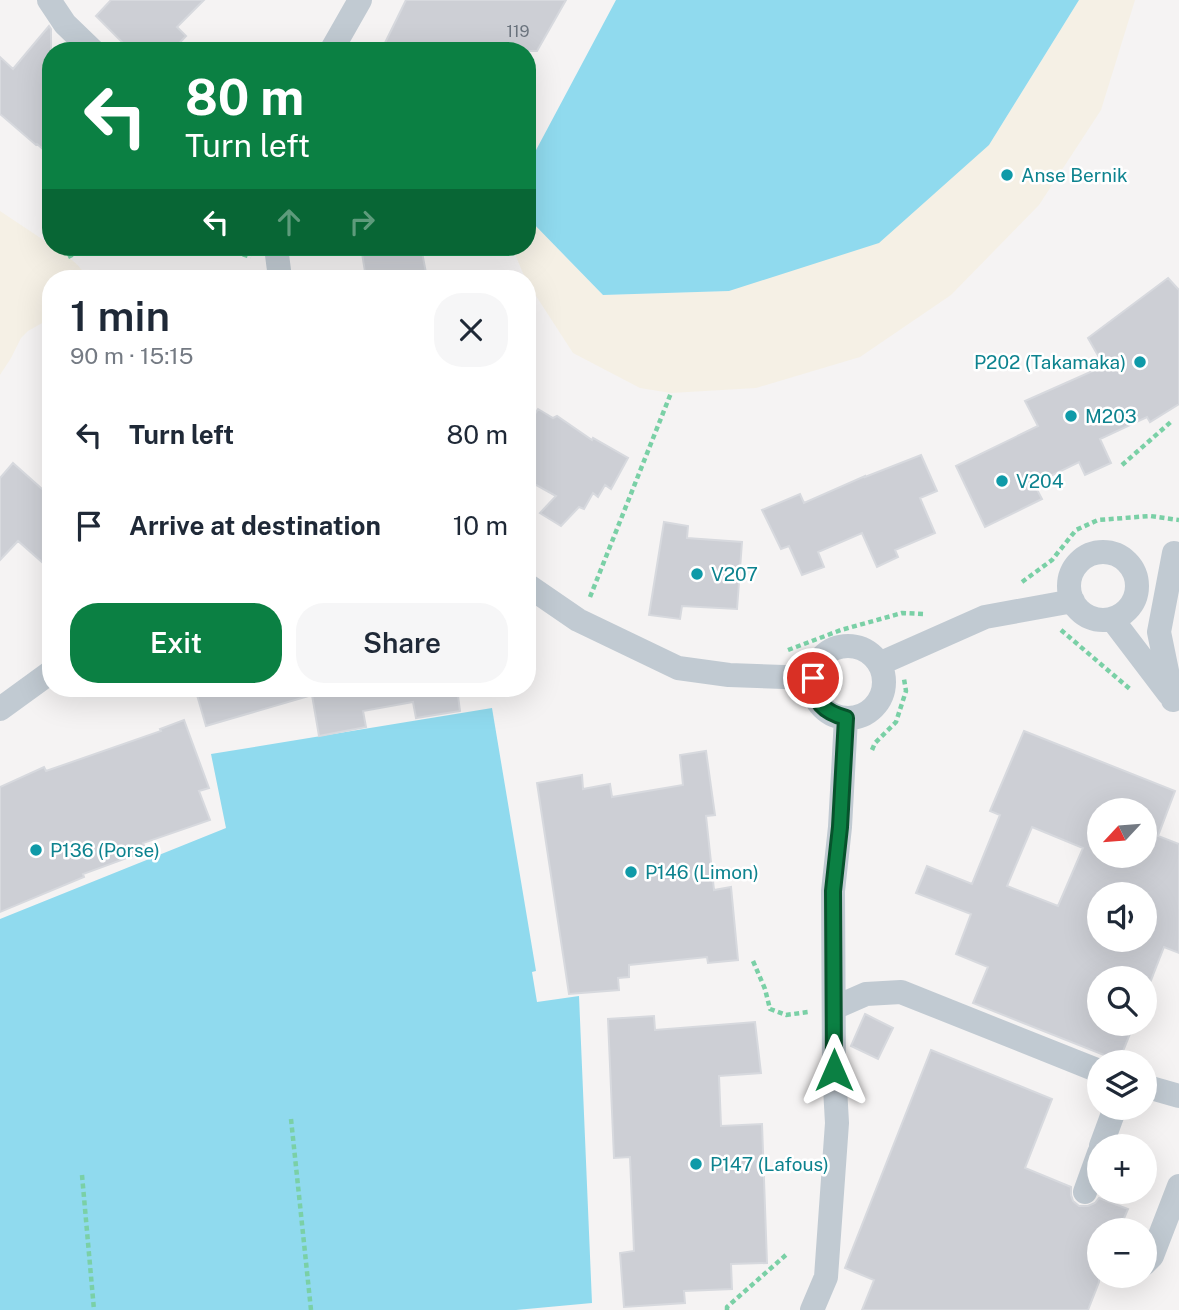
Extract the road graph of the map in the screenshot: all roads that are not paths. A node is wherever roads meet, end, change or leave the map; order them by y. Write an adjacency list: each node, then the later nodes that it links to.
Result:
1 (49, 0): 3 (street)
2 (360, 0): 4 (street)
3 (84, 42)
4 (336, 42)
5 (1177, 551): 6 (street); 13 (street)
6 (1137, 579): 8 (street); 9 (street)
7 (536, 591): 11 (street)
8 (1073, 601): 9 (street); 10 (street)
9 (1112, 619): 13 (street)
10 (890, 659): 11 (street); 15 (street)
11 (813, 678): 15 (street)
12 (42, 679): 14 (street)
13 (1176, 702)
14 (0, 709)
15 (846, 718): 16 (street)
16 (834, 1008): 17 (street); 24 (street)
17 (1087, 1066)
18 (1157, 1090): 19 (street)
19 (1179, 1096)
20 (1087, 1186): 22 (street)
21 (1179, 1186): 23 (street)
22 (1085, 1192)
23 (1157, 1243)
24 (812, 1310)

